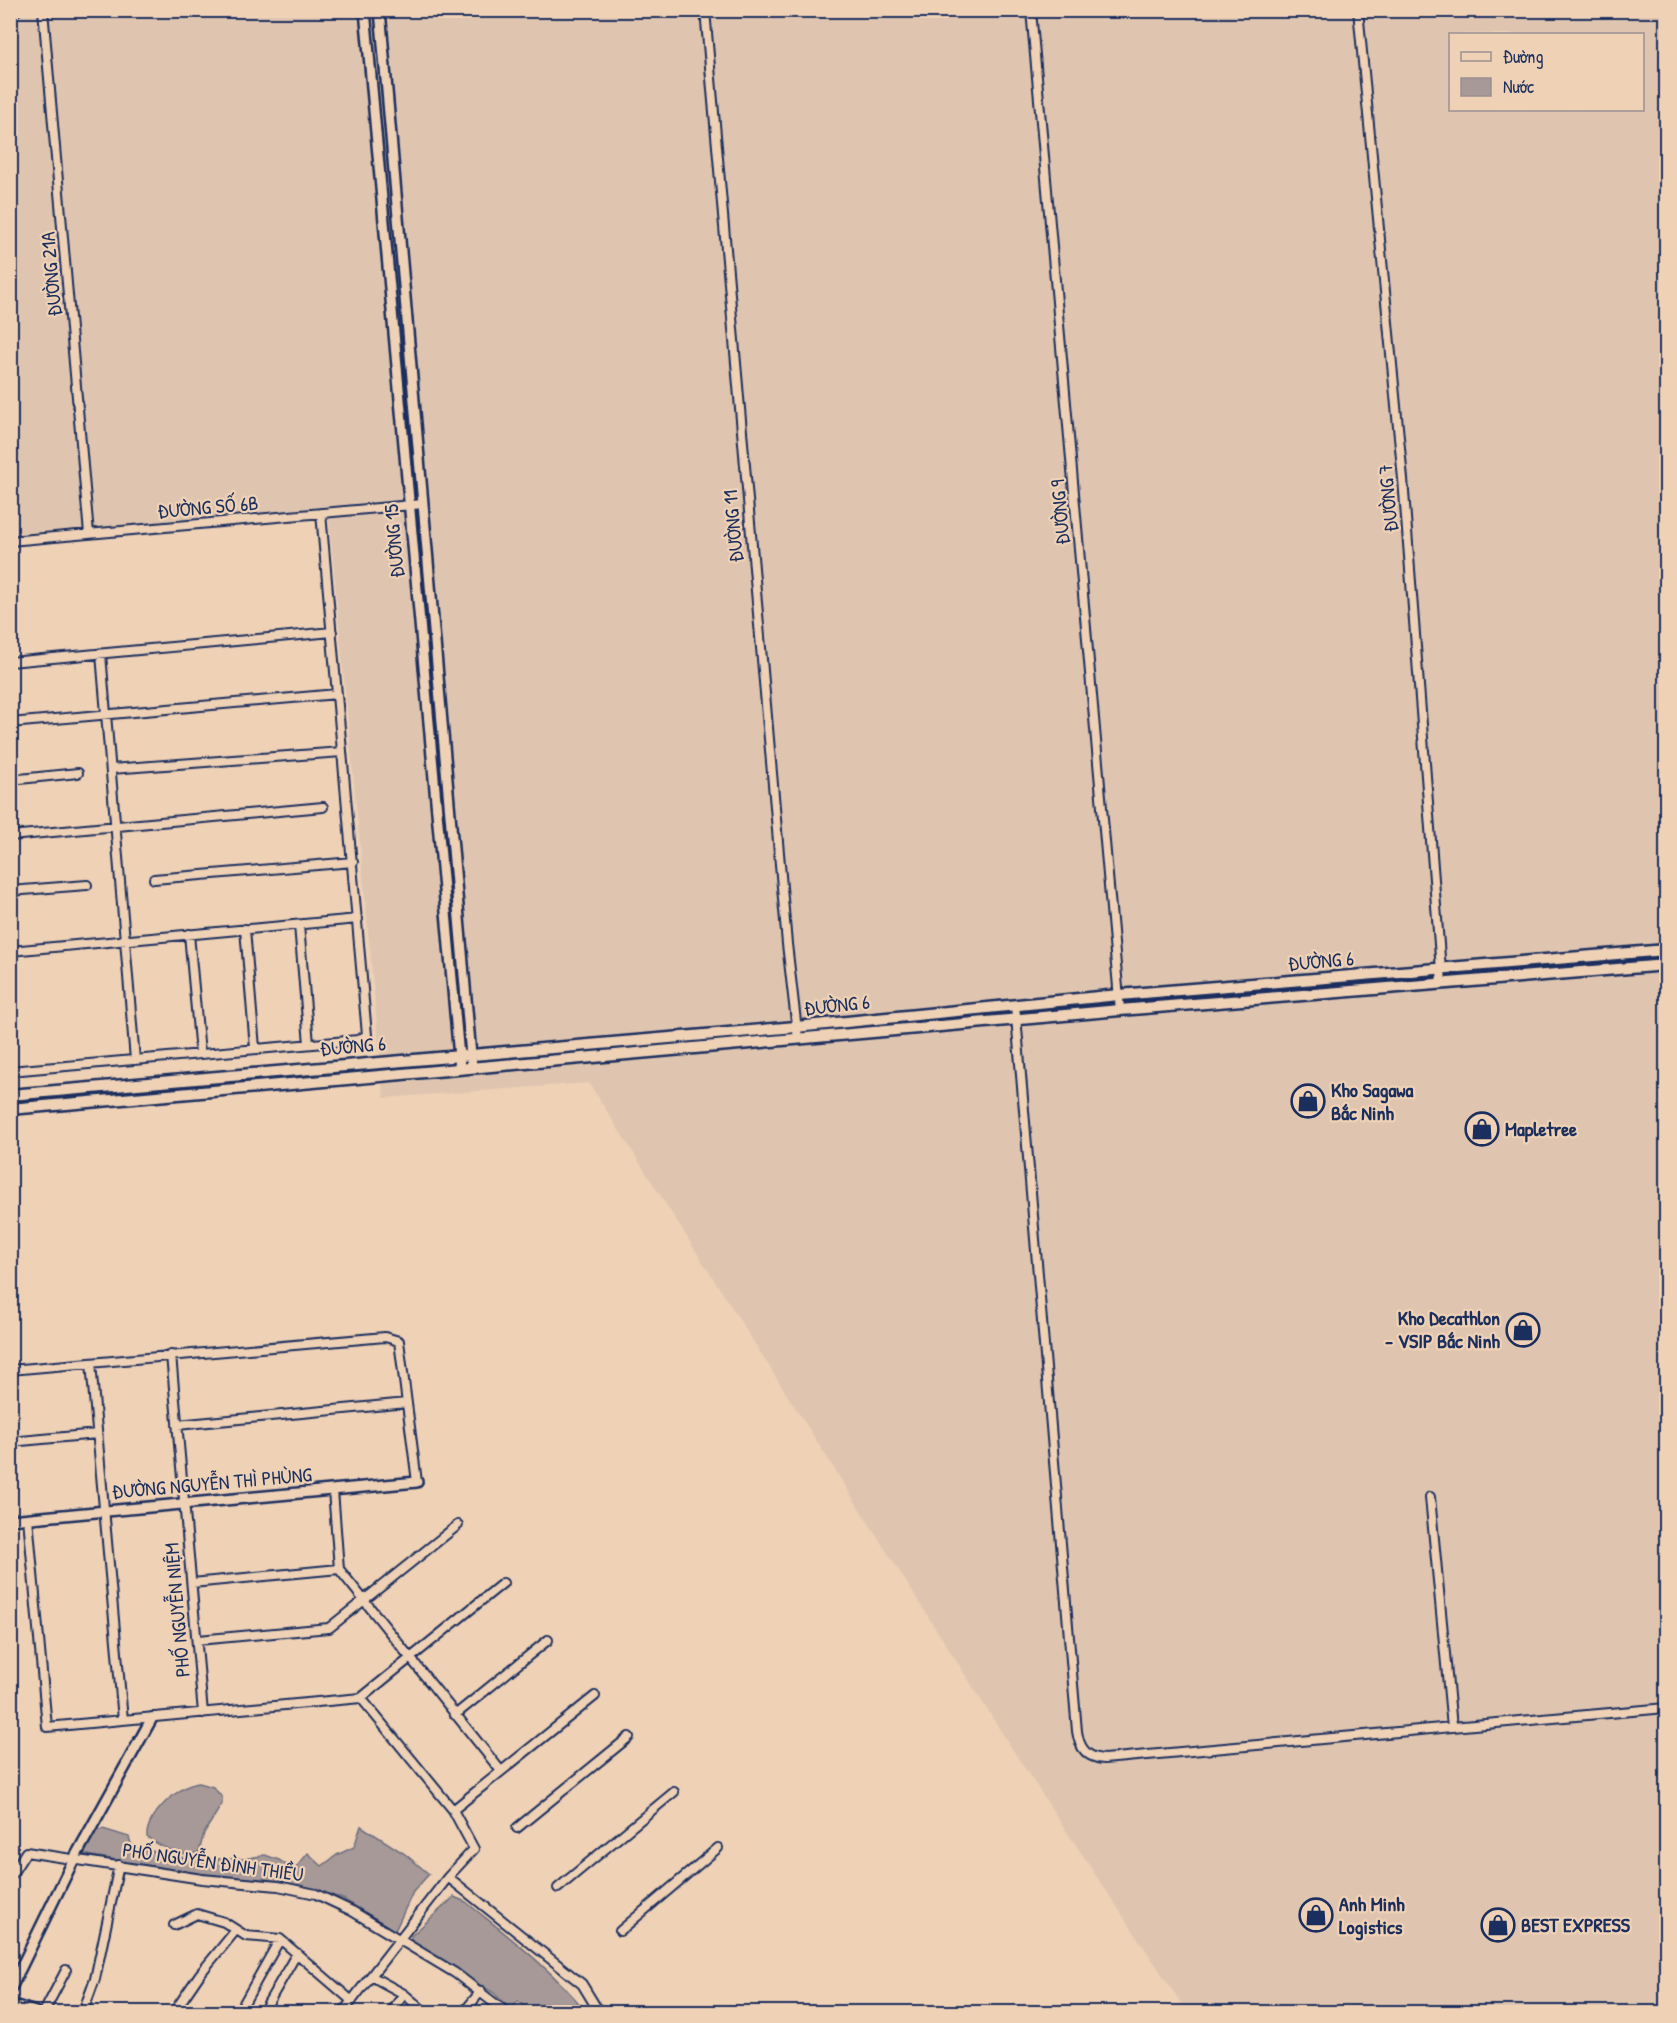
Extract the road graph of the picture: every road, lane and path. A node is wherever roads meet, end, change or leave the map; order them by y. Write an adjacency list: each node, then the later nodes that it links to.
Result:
1 (16, 10): 8 (street)
2 (43, 10): 12 (street, ĐƯỜNG 21A)
3 (365, 10): 10 (street, ĐƯỜNG 15)
4 (380, 10): 9 (street, ĐƯỜNG 15)
5 (705, 10): 47 (street, ĐƯỜNG 11)
6 (1031, 10): 43 (street, ĐƯỜNG 9)
7 (1358, 10): 41 (street, ĐƯỜNG 7)
8 (10, 11)
9 (423, 504): 10 (street, ĐƯỜNG SỐ 6B); 28 (street, ĐƯỜNG 15)
10 (409, 506): 11 (street, ĐƯỜNG SỐ 6B); 29 (street, ĐƯỜNG 15)
11 (321, 513): 12 (street, ĐƯỜNG SỐ 6B); 14 (street)
12 (88, 534): 13 (street, ĐƯỜNG SỐ 6B)
13 (10, 541)
14 (332, 632): 15 (street); 17 (street)
15 (100, 654): 16 (street); 18 (street)
16 (10, 662)
17 (337, 694): 18 (street); 20 (street)
18 (106, 714): 19 (street); 21 (street)
19 (10, 723)
20 (342, 752): 21 (street); 27 (street)
21 (111, 769): 25 (street)
22 (78, 773): 23 (street)
23 (10, 780)
24 (323, 807): 25 (street)
25 (116, 826): 26 (street); 37 (street)
26 (10, 836)
27 (353, 862): 30 (street); 33 (street)
28 (454, 868): 29 (street); 52 (street, ĐƯỜNG 15)
29 (443, 869): 53 (street, ĐƯỜNG 15)
30 (154, 879)
31 (87, 885): 32 (street)
32 (10, 891)
33 (358, 919): 34 (street); 49 (street)
34 (299, 925): 35 (street); 49 (street)
35 (245, 929): 36 (street); 50 (street)
36 (189, 934): 37 (street); 51 (street)
37 (125, 941): 39 (street); 54 (street)
38 (1666, 950): 41 (main road, ĐƯỜNG 6)
39 (10, 951)
40 (1666, 965): 42 (main road, ĐƯỜNG 6)
41 (1441, 968): 42 (street, ĐƯỜNG 7); 43 (main road, ĐƯỜNG 6)
42 (1442, 982): 45 (main road, ĐƯỜNG 6)
43 (1119, 995): 44 (main road, ĐƯỜNG 6); 45 (street, ĐƯỜNG 9)
44 (1015, 1005): 46 (street); 47 (main road, ĐƯỜNG 6)
45 (1120, 1010): 46 (main road, ĐƯỜNG 6)
46 (1016, 1020): 48 (main road, ĐƯỜNG 6); 89 (street)
47 (796, 1027): 48 (street, ĐƯỜNG 11); 52 (main road, ĐƯỜNG 6)
48 (798, 1039): 55 (main road, ĐƯỜNG 6)
49 (309, 1044): 50 (street)
50 (255, 1048): 51 (street)
51 (200, 1053): 54 (street)
52 (471, 1054): 53 (main road, ĐƯỜNG 6); 55 (street, ĐƯỜNG 15)
53 (459, 1055): 56 (street, ĐƯỜNG 15); 58 (main road, ĐƯỜNG 6)
54 (135, 1060): 57 (street)
55 (472, 1067): 56 (main road, ĐƯỜNG 6)
56 (460, 1068): 59 (main road, ĐƯỜNG 6)
57 (10, 1071)
58 (10, 1095)
59 (10, 1109)
60 (171, 1355): 61 (street); 63 (street); 64 (street, PHỐ NGUYỄN NIỆM)
61 (91, 1363): 62 (street); 65 (street)
62 (10, 1370)
63 (407, 1402): 64 (street); 67 (street)
64 (177, 1425): 70 (street, PHỐ NGUYỄN NIỆM)
65 (97, 1434): 66 (street); 71 (street)
66 (10, 1442)
67 (417, 1482): 68 (street, ĐƯỜNG NGUYỄN THÌ PHÙNG)
68 (333, 1490): 70 (street, ĐƯỜNG NGUYỄN THÌ PHÙNG); 75 (street)
69 (1430, 1497): 89 (street)
70 (184, 1504): 71 (street, ĐƯỜNG NGUYỄN THÌ PHÙNG); 76 (street, PHỐ NGUYỄN NIỆM)
71 (104, 1510): 72 (street, ĐƯỜNG NGUYỄN THÌ PHÙNG); 88 (street)
72 (28, 1518): 73 (street, ĐƯỜNG NGUYỄN THÌ PHÙNG); 88 (street)
73 (10, 1520)
74 (458, 1525): 78 (street)
75 (339, 1569): 76 (street); 78 (street)
76 (192, 1582): 79 (street, PHỐ NGUYỄN NIỆM)
77 (503, 1583): 81 (street)
78 (363, 1601): 79 (street); 81 (street)
79 (198, 1640): 85 (street, PHỐ NGUYỄN NIỆM)
80 (548, 1640): 86 (street)
81 (410, 1658): 83 (street); 86 (street)
82 (595, 1696): 91 (street)
83 (361, 1698): 85 (street); 93 (street)
84 (1666, 1708): 89 (street)
85 (203, 1713): 87 (street)
86 (455, 1715): 91 (street)
87 (152, 1718): 88 (street); 96 (street)
88 (123, 1720)
89 (1452, 1726)
90 (629, 1737): 94 (street)
91 (501, 1771): 93 (street)
92 (674, 1792): 100 (street)
93 (453, 1810): 99 (street)
94 (517, 1828)
95 (718, 1848): 103 (street)
96 (74, 1859): 97 (street, PHỐ NGUYỄN ĐÌNH THIỀU); 98 (street, PHỐ NGUYỄN ĐÌNH THIỀU); 109 (street)
97 (119, 1865): 105 (street, PHỐ NGUYỄN ĐÌNH THIỀU); 116 (street)
98 (10, 1877)
99 (448, 1877): 105 (street); 125 (street)
100 (558, 1888)
101 (174, 1925): 102 (street)
102 (236, 1930): 104 (street); 117 (street)
103 (620, 1930)
104 (279, 1939): 106 (street); 118 (street)
105 (399, 1939): 108 (street); 110 (street, PHỐ NGUYỄN ĐÌNH THIỀU)
106 (297, 1953): 112 (street); 119 (street)
107 (66, 1970): 115 (street)
108 (371, 1976): 111 (street); 112 (street)
109 (10, 1990)
110 (481, 1991): 123 (street); 124 (street, PHỐ NGUYỄN ĐÌNH THIỀU)
111 (404, 1994): 121 (street); 122 (street)
112 (352, 2001): 120 (street)
113 (10, 2004): 114 (street)
114 (35, 2013)
115 (44, 2013)
116 (83, 2013)
117 (174, 2013)
118 (239, 2013)
119 (263, 2013)
120 (343, 2013)
121 (391, 2013)
122 (425, 2013)
123 (464, 2013)
124 (506, 2013)
125 (599, 2013)

